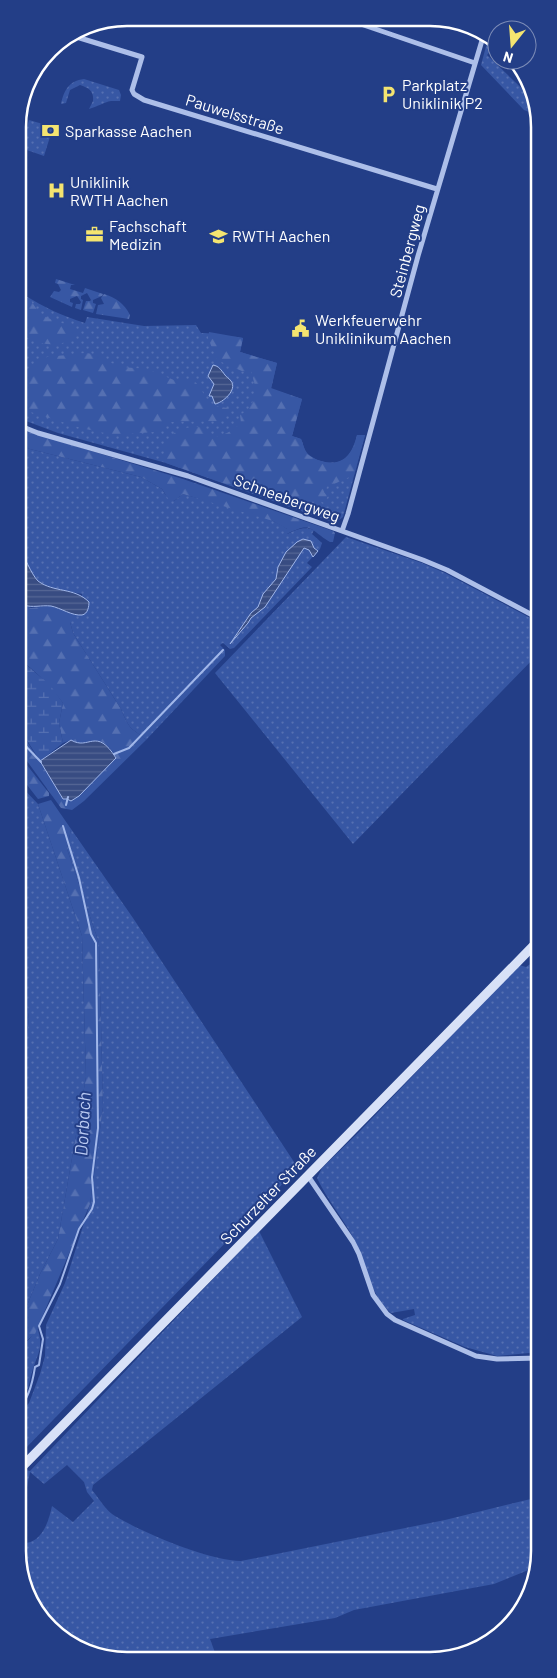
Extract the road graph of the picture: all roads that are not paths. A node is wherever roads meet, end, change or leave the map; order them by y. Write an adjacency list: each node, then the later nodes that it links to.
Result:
1 (367, 26): 4 (street)
2 (81, 38): 5 (street, Pauwelsstraße)
3 (482, 41): 4 (street, Steinbergweg)
4 (476, 63): 5 (street, Steinbergweg)
5 (437, 189): 7 (street, Steinbergweg)
6 (26, 428): 7 (street, Schneebergweg)
7 (342, 531): 8 (street, Schneebergweg)
8 (531, 614)
9 (531, 948): 10 (street, Schurzelter Straße)
10 (308, 1176): 11 (street); 12 (street, Schurzelter Straße)
11 (531, 1358)
12 (26, 1463)

